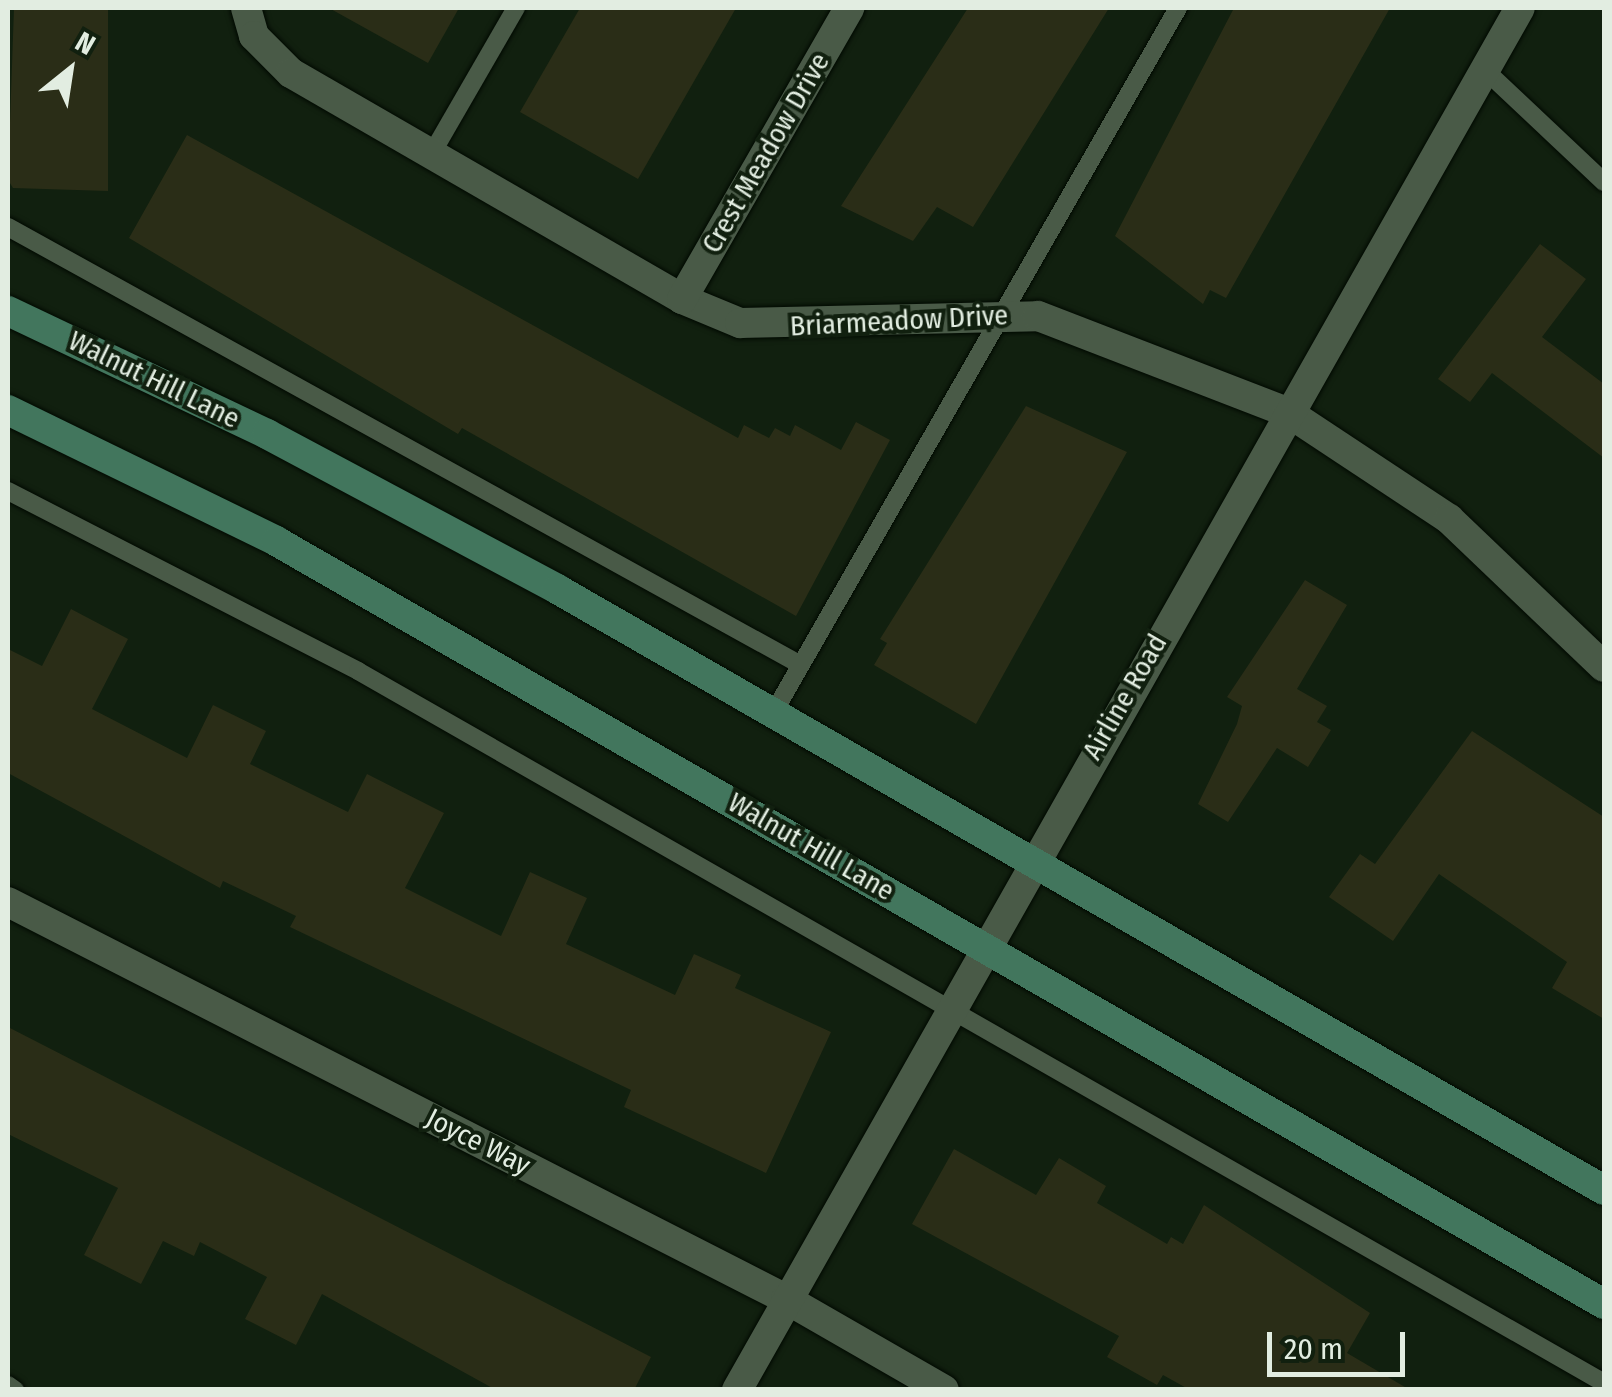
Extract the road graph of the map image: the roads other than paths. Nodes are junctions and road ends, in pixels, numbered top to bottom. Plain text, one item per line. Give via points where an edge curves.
1 (246, 8) edge
2 (516, 8) edge
3 (849, 8) edge
4 (1178, 8) edge
5 (1520, 8) edge
6 (1484, 69) junction
7 (431, 155) junction
8 (1604, 182) edge
9 (8, 227) edge
10 (682, 299) junction
11 (8, 311) edge
12 (1002, 315) junction
13 (8, 410) edge
14 (1289, 413) junction
15 (8, 491) edge
16 (799, 664) junction
17 (1604, 667) edge
18 (771, 718) junction
19 (1030, 862) junction
20 (8, 902) edge
21 (982, 948) junction
22 (950, 1006) junction
23 (1604, 1190) edge
24 (786, 1299) junction
25 (1604, 1304) edge
26 (1604, 1383) edge
27 (8, 1385) edge
28 (15, 1390) edge
29 (736, 1390) edge
30 (944, 1390) edge

1 - 7 street, Briarmeadow Drive via 269,56
2 - 7 lane
3 - 10 street, Crest Meadow Drive
4 - 12 lane
5 - 6 street, Airline Road
6 - 8 lane
6 - 14 street, Airline Road
7 - 10 street, Briarmeadow Drive
9 - 16 lane
10 - 12 street, Briarmeadow Drive via 740,323 790,328
11 - 18 main road, Walnut Hill Lane via 266,434
12 - 14 street, Briarmeadow Drive via 1110,338
12 - 16 lane
13 - 21 main road, Walnut Hill Lane via 276,541
14 - 17 street, Briarmeadow Drive via 1450,519
14 - 19 street, Airline Road
15 - 22 lane via 358,671
16 - 18 lane
18 - 19 main road, Walnut Hill Lane
19 - 21 street, Airline Road
19 - 23 main road, Walnut Hill Lane
20 - 24 street, Joyce Way
21 - 22 street, Airline Road
21 - 25 main road, Walnut Hill Lane
22 - 24 street, Airline Road
22 - 26 lane
24 - 29 street, Airline Road
24 - 30 street, Joyce Way
27 - 28 lane

